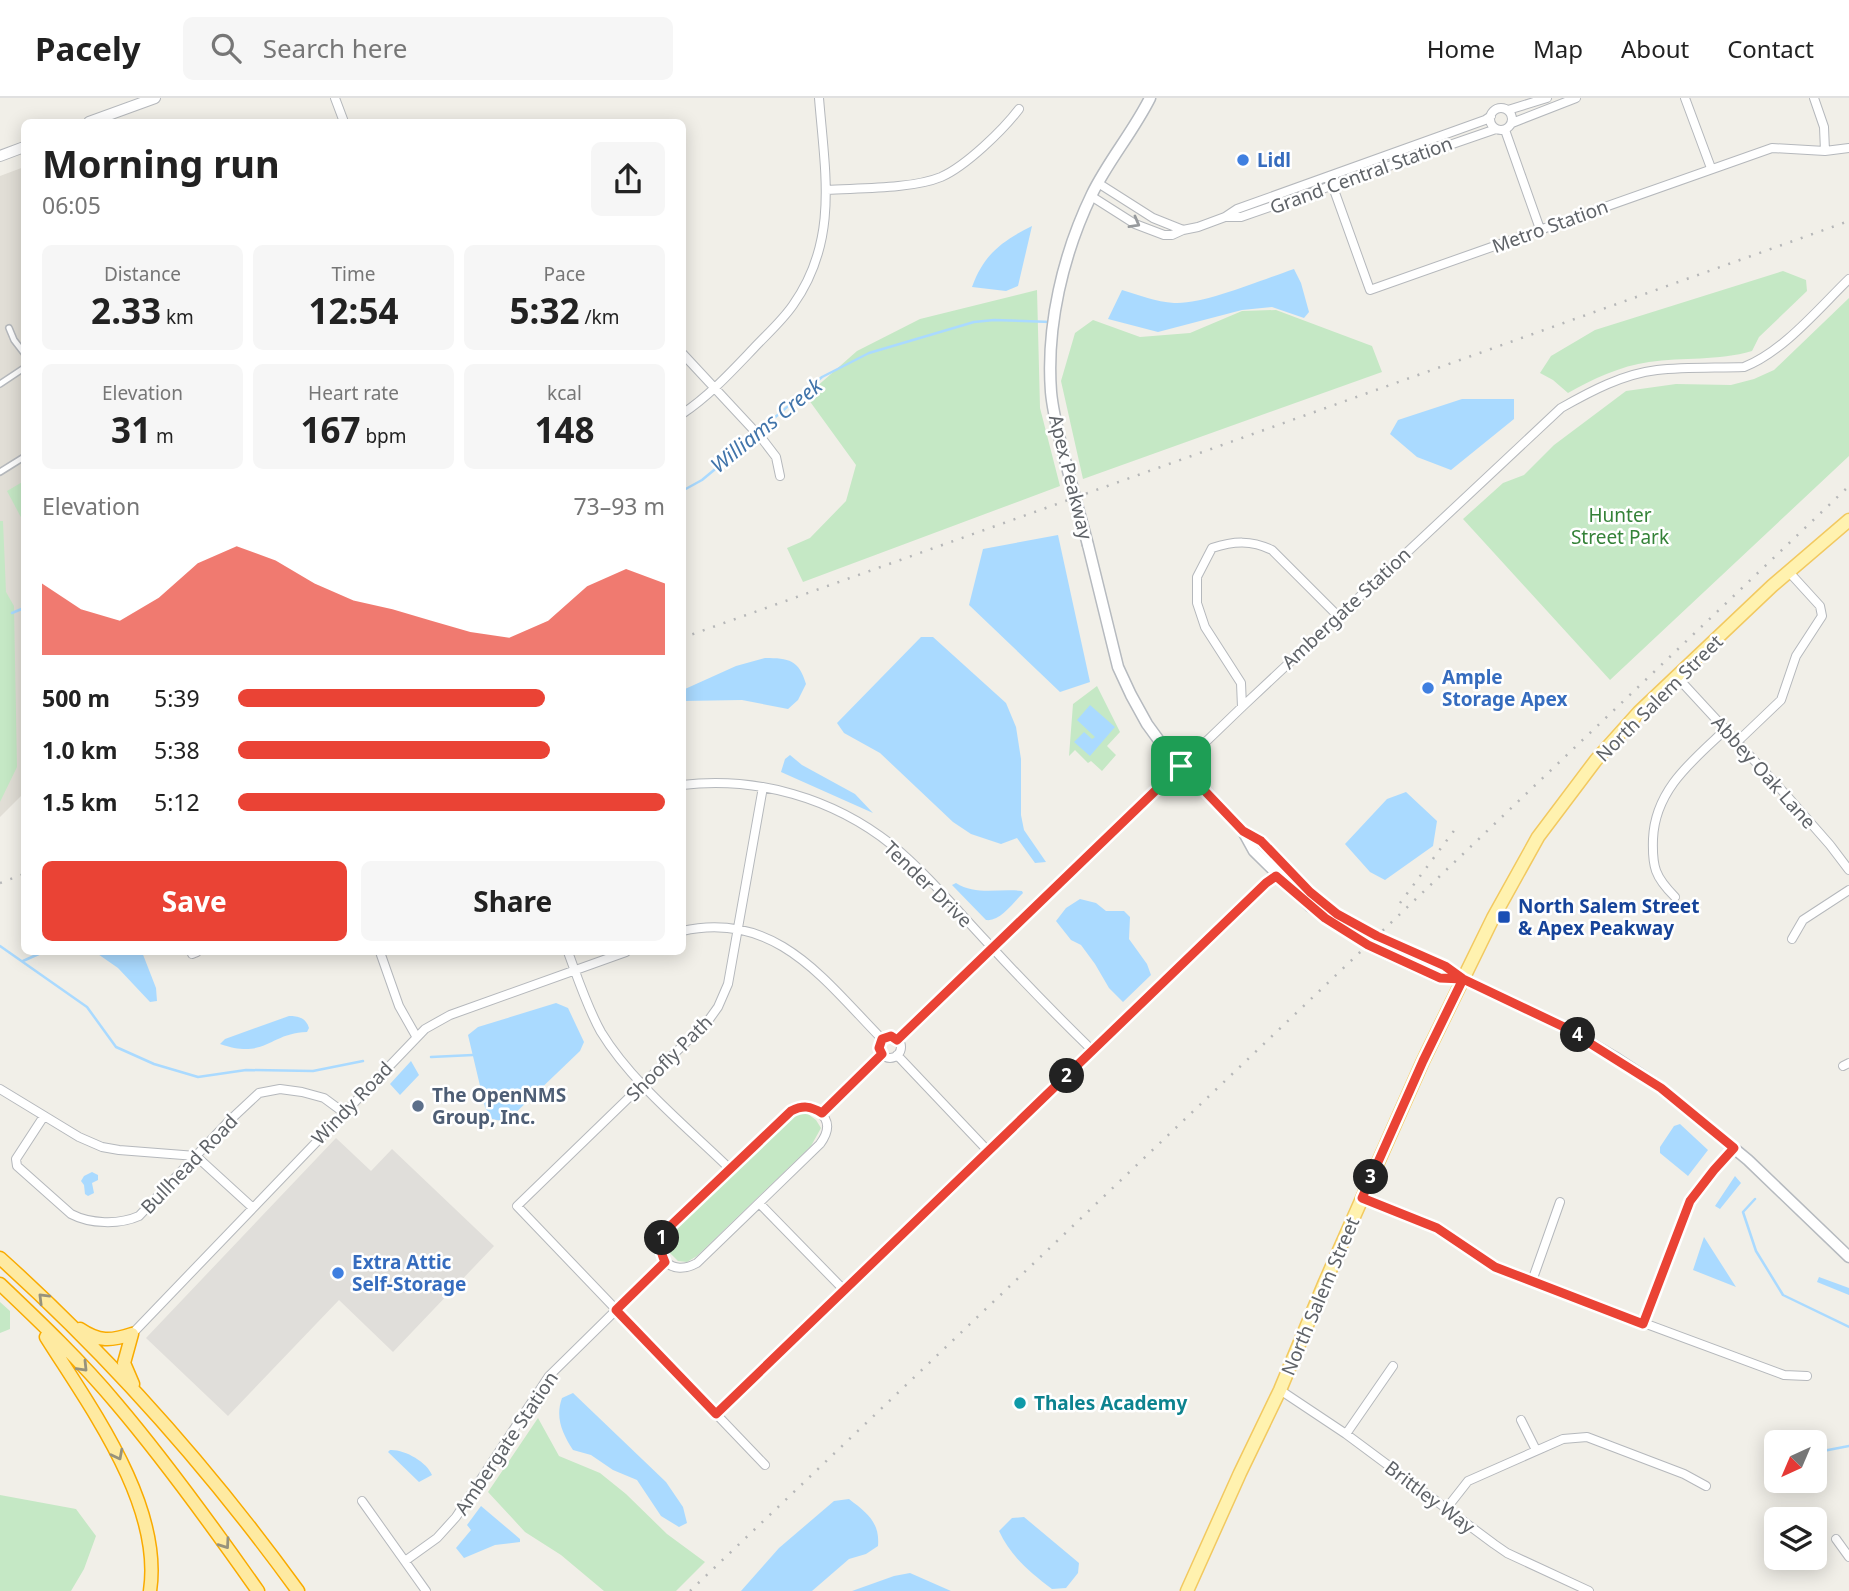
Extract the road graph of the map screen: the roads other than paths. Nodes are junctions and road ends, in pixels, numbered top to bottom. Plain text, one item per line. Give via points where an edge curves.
1 (155, 98) edge
2 (335, 98) edge
3 (819, 98) edge
4 (1150, 98) edge
5 (1493, 98) edge
6 (1547, 98) edge
7 (1576, 98) edge
8 (1685, 98) edge
9 (1814, 98) edge
10 (1019, 109) dead end
11 (1497, 109) junction
12 (1508, 110) junction
13 (1491, 116) junction
14 (97, 119) edge
15 (343, 119) edge
16 (1504, 127) junction
17 (21, 148) edge
18 (1849, 148) edge
19 (1825, 151) junction
20 (0, 156) edge
21 (1711, 168) junction
22 (1329, 176) junction
23 (1098, 183) junction
24 (1332, 186) junction
25 (827, 190) junction
26 (1091, 196) junction
27 (1225, 217) junction
28 (1540, 229) junction
29 (1183, 230) junction
30 (1849, 279) edge
31 (9, 328) dead end
32 (21, 349) edge
33 (686, 357) edge
34 (21, 370) edge
35 (0, 384) edge
36 (716, 387) junction
37 (686, 411) edge
38 (21, 459) edge
39 (0, 472) edge
40 (780, 476) dead end
41 (1849, 520) edge
42 (1789, 572) junction
43 (1338, 616) junction
44 (1677, 677) junction
45 (1242, 707) junction
46 (1725, 730) junction
47 (1737, 742) junction
48 (1181, 766) junction
49 (686, 786) edge
50 (763, 787) junction
51 (1243, 831) junction
52 (1849, 870) edge
53 (1276, 876) junction
54 (1849, 890) edge
55 (1675, 897) dead end
56 (737, 929) junction
57 (686, 930) edge
58 (1793, 939) dead end
59 (992, 948) junction
60 (381, 955) edge
61 (569, 955) edge
62 (618, 955) edge
63 (575, 971) junction
64 (1463, 979) junction
65 (416, 1035) junction
66 (882, 1039) junction
67 (897, 1040) junction
68 (1093, 1051) junction
69 (882, 1054) junction
70 (897, 1055) junction
71 (644, 1084) junction
72 (0, 1089) edge
73 (343, 1112) junction
74 (822, 1113) junction
75 (44, 1116) junction
76 (1734, 1148) junction
77 (989, 1152) junction
78 (196, 1156) junction
79 (730, 1169) junction
80 (1362, 1198) junction
81 (1560, 1202) dead end
82 (759, 1203) junction
83 (253, 1209) junction
84 (1849, 1257) edge
85 (0, 1258) edge
86 (665, 1262) junction
87 (1532, 1281) junction
88 (0, 1284) edge
89 (845, 1291) junction
90 (616, 1310) junction
91 (31, 1313) junction
92 (61, 1317) junction
93 (1643, 1324) junction
94 (132, 1334) junction
95 (1393, 1366) dead end
96 (1807, 1376) dead end
97 (1280, 1390) junction
98 (142, 1400) junction
99 (716, 1414) junction
100 (1521, 1420) dead end
101 (1346, 1434) junction
102 (1536, 1450) junction
103 (765, 1465) dead end
104 (1706, 1486) dead end
105 (362, 1501) dead end
106 (1446, 1509) junction
107 (1836, 1539) dead end
108 (1849, 1557) edge
109 (405, 1561) junction
110 (150, 1591) edge
111 (258, 1591) edge
112 (298, 1591) edge
113 (426, 1591) edge
114 (1187, 1591) edge
115 (1589, 1591) edge

1 - 14 street
2 - 15 street
3 - 25 street
4 - 23 main road, Apex Peakway
5 - 11 street
6 - 12 street
7 - 16 street, Grand Central Station
8 - 21 street
9 - 19 street via 1824,127
10 - 25 street via 1006,126 943,176
11 - 12 street
11 - 13 street
12 - 16 street via 1512,117
13 - 16 street via 1491,123
13 - 22 street, Grand Central Station
16 - 24 street, Grand Central Station
16 - 28 street
17 - 20 street
18 - 19 street, Metro Station
19 - 21 street, Metro Station via 1772,148
21 - 28 street, Metro Station
22 - 24 street, Metro Station
22 - 27 street, Grand Central Station
23 - 26 main road, Apex Peakway
23 - 29 street via 1153,218
24 - 27 street, Grand Central Station via 1241,217
24 - 28 street, Metro Station via 1370,290
25 - 36 street via 822,245 805,286 779,321
26 -> 29 street, Grand Central Station via 1146,229 1172,235
26 - 48 main road, Apex Peakway, bridge via 1066,259 1051,346 1052,402 1119,671 1147,724
27 - 29 street, Grand Central Station
30 - 43 street, Ambergate Station via 1757,362 1744,367 1656,370 1589,392 1561,408
31 - 32 street
33 - 36 street
34 - 35 street
36 - 37 street
36 - 40 street via 776,457
38 - 39 street
41 - 42 main road, North Salem Street
42 - 44 main road, North Salem Street
42 - 47 street via 1820,607 1822,616 1789,670 1781,700
43 - 45 street, Ambergate Station
43 - 45 street via 1272,550 1238,541 1212,548 1197,577 1197,603 1205,627 1241,683
44 - 46 street, Abbey Oak Lane
44 - 64 main road, North Salem Street via 1613,740 1557,810 1523,862
45 - 48 street, Ambergate Station
46 - 47 street, Abbey Oak Lane
46 - 55 street via 1677,777 1656,817 1655,871
47 - 52 street, Abbey Oak Lane
48 - 51 main road, Apex Peakway
48 - 59 street, Ambergate Station
49 - 50 street, Tender Drive
50 - 56 street, Shoofly Path
50 - 59 street, Tender Drive via 828,806 878,835
51 - 53 main road, Apex Peakway via 1254,852
51 - 64 main road, Apex Peakway via 1261,841 1337,914
53 - 64 main road, Apex Peakway via 1325,918 1368,945 1440,978
53 - 68 street
54 - 58 street via 1803,920
56 - 57 street via 712,926
56 - 66 street via 770,938 801,957
56 - 71 street, Shoofly Path via 728,984 714,1014
59 - 67 street, Ambergate Station
59 - 68 street, Tender Drive
60 - 65 street via 399,1006
61 - 63 street
62 - 63 street, Windy Road
63 - 65 street, Windy Road via 450,1015
63 - 71 street via 601,1032
64 - 76 main road, Apex Peakway via 1615,1057
64 - 80 main road, North Salem Street
65 - 73 street, Windy Road
66 - 67 street via 891,1036
66 - 69 street
67 - 70 street via 901,1049
68 - 77 street
69 - 70 street
69 - 74 street
70 - 77 street
71 - 79 street
71 - 90 street, Shoofly Path via 517,1206
72 - 75 street
73 - 78 street, Bullhead Road via 324,1098 270,1090 256,1096
73 - 83 street, Windy Road
74 - 79 street via 801,1106 791,1111
74 - 82 street via 828,1130 820,1144
75 - 78 street via 102,1147
75 - 78 street, Bullhead Road via 16,1158 17,1166 81,1219 125,1222 139,1216
76 - 84 main road, Apex Peakway
76 - 93 street via 1690,1201
77 - 89 street
78 - 83 street
79 - 86 street via 664,1232 660,1252
80 - 87 street via 1437,1228 1495,1267
80 - 97 main road, North Salem Street
81 - 87 street
82 - 86 street via 697,1263 683,1269
82 - 89 street
83 - 94 street, Windy Road
92 -> 85 highway
86 - 90 street, Ambergate Station
87 - 93 street
88 - 91 highway
89 - 99 street
90 - 99 street
90 - 109 street, Ambergate Station via 549,1377 448,1527
91 -> 110 highway via 105,1431 129,1479 150,1548
91 -> 111 highway via 115,1402
92 - 94 highway via 104,1340
92 - 98 highway
93 - 96 street via 1784,1375
94 - 98 highway via 124,1367
95 - 101 street
97 - 101 street, Brittley Way
97 - 114 main road, North Salem Street
98 - 112 highway via 253,1529
99 - 103 street
100 - 102 street
101 - 106 street, Brittley Way
102 - 104 street via 1563,1439 1587,1437
102 - 106 street via 1468,1481
105 - 109 street
106 - 115 street, Brittley Way via 1507,1553
107 - 108 street
109 - 113 street

